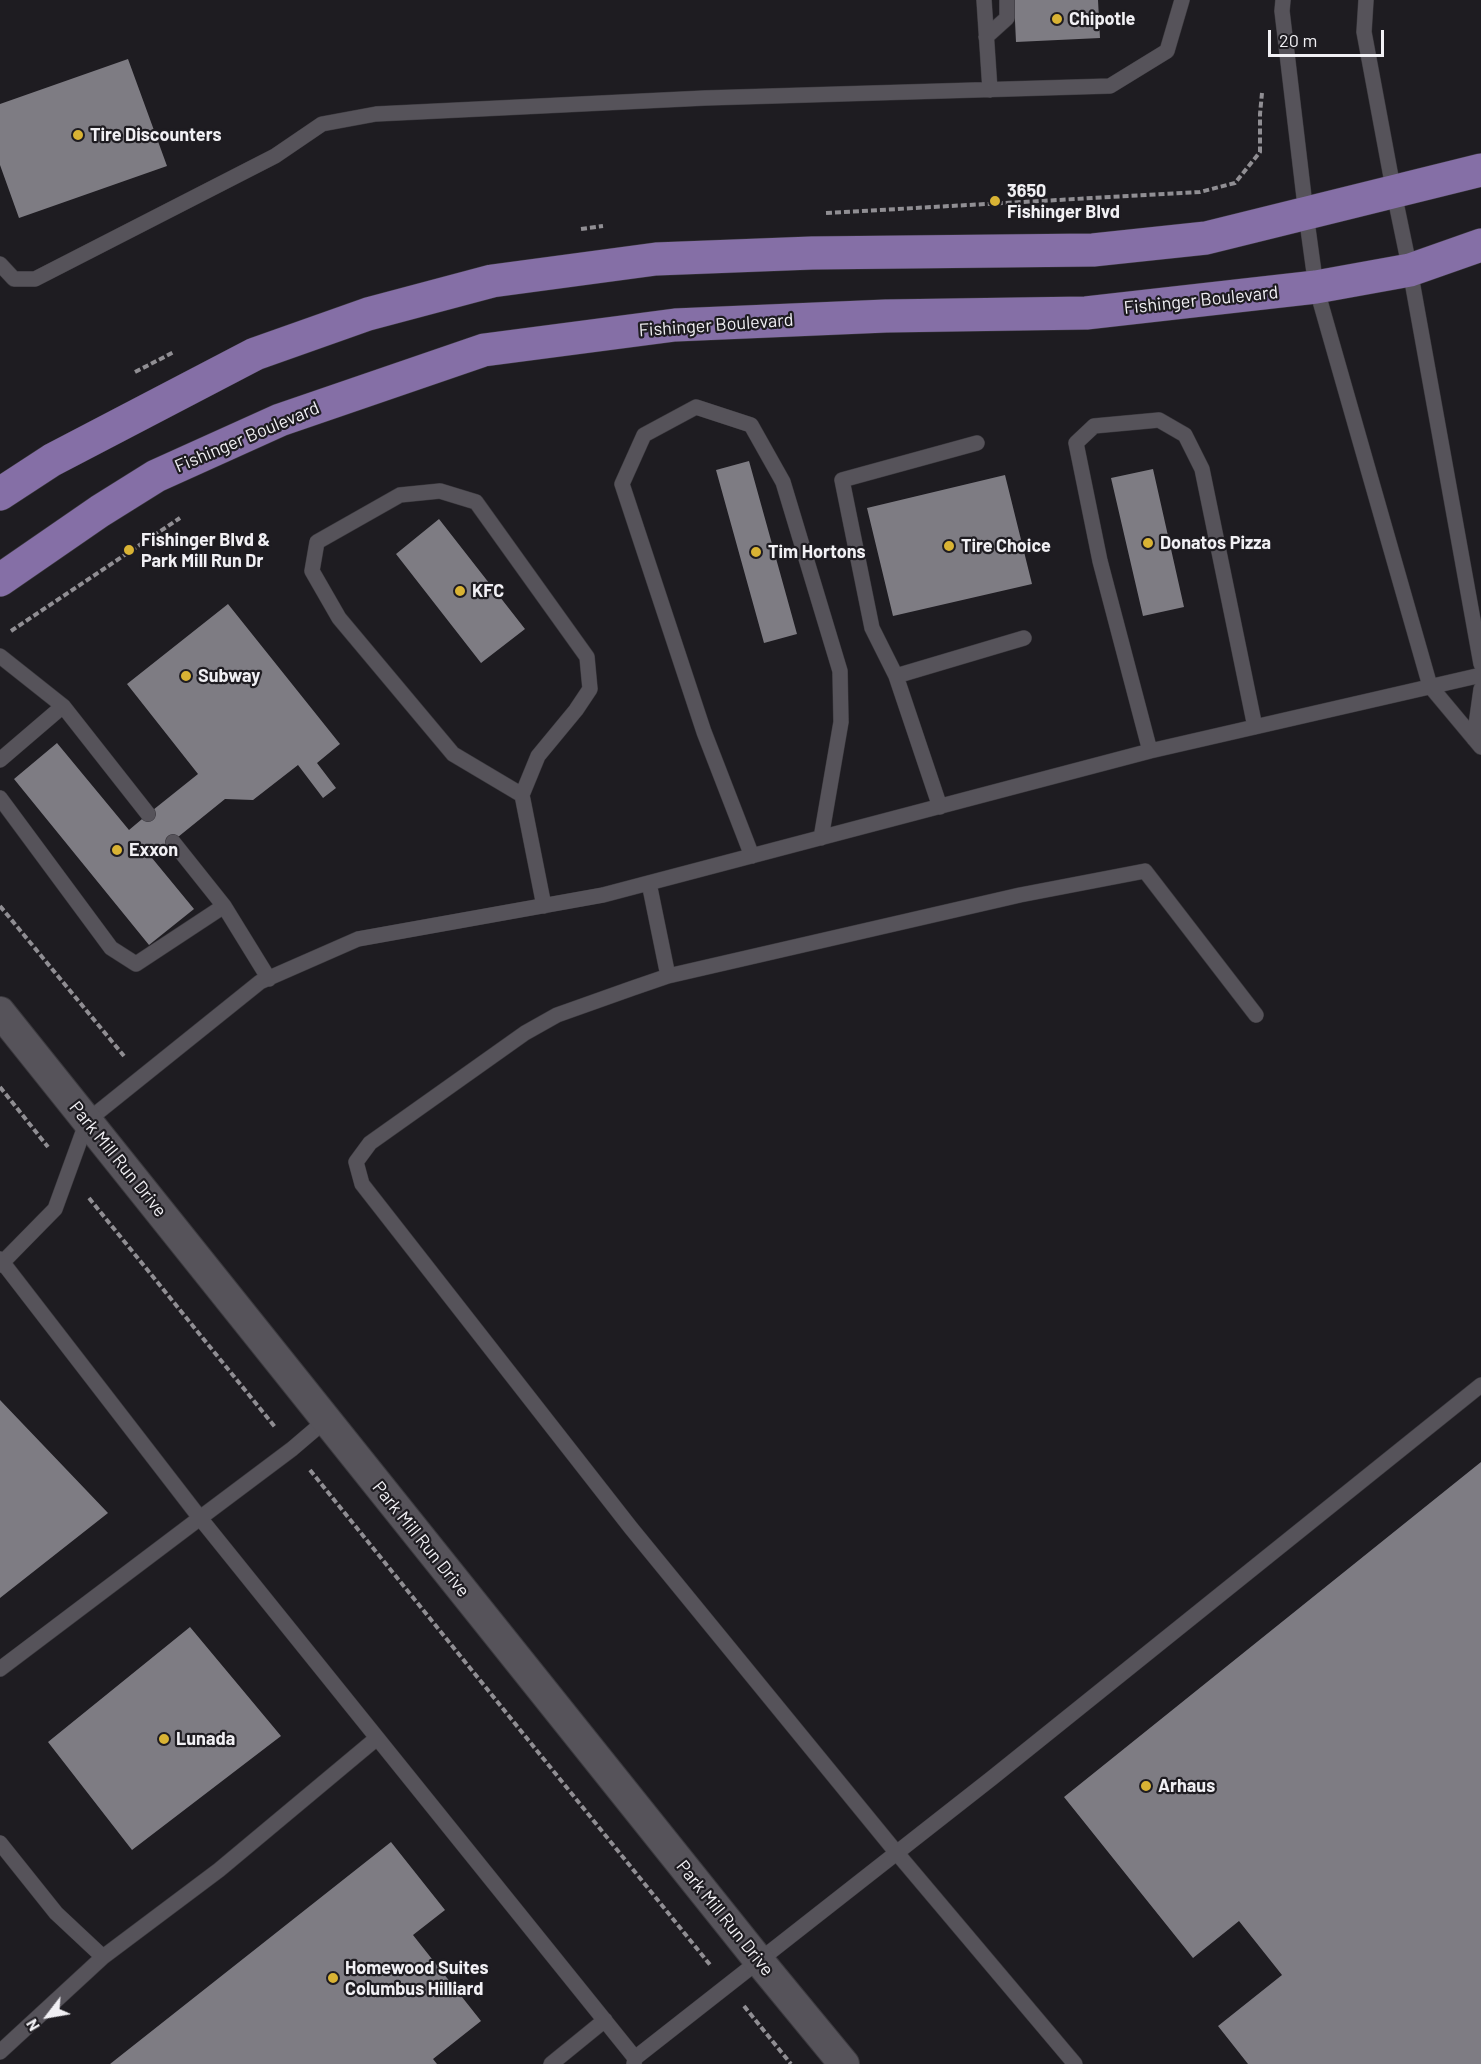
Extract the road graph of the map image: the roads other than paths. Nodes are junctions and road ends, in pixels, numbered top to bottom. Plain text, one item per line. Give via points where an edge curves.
1 (984, 0) edge
2 (1007, 0) edge
3 (1182, 0) edge
4 (1282, 0) edge
5 (1366, 0) edge
6 (986, 37) junction
7 (990, 90) junction
8 (1481, 170) edge
9 (1394, 193) junction
10 (1306, 214) junction
11 (1481, 246) edge
12 (0, 264) edge
13 (1410, 270) junction
14 (1316, 287) junction
15 (976, 443) dead end
16 (0, 494) edge
17 (0, 580) edge
18 (1024, 638) dead end
19 (0, 656) edge
20 (1481, 664) edge
21 (1481, 675) edge
22 (896, 676) junction
23 (1430, 686) junction
24 (1481, 689) edge
25 (63, 706) junction
26 (1255, 727) junction
27 (1478, 743) edge
28 (1150, 751) junction
29 (0, 760) edge
30 (522, 795) junction
31 (0, 798) edge
32 (940, 807) junction
33 (148, 814) dead end
34 (821, 838) junction
35 (172, 842) dead end
36 (752, 856) junction
37 (650, 883) junction
38 (224, 906) junction
39 (544, 906) junction
40 (668, 976) junction
41 (269, 979) junction
42 (0, 1012) edge
43 (1256, 1015) dead end
44 (87, 1121) junction
45 (1, 1262) edge
46 (1481, 1384) edge
47 (326, 1420) junction
48 (200, 1518) junction
49 (0, 1669) edge
50 (377, 1738) junction
51 (0, 1843) edge
52 (896, 1852) junction
53 (103, 1957) junction
54 (760, 1962) junction
55 (605, 2020) junction
56 (0, 2052) edge
57 (635, 2061) edge
58 (550, 2064) edge
59 (844, 2064) edge
60 (1075, 2064) edge

1 - 6 lane
2 - 6 lane via 1007,18
3 - 7 lane via 1167,51 1110,86
4 - 10 lane
5 - 9 lane via 1364,32
6 - 7 lane
7 - 12 lane via 705,98 365,116 322,123 275,156 35,279 14,279
8 - 9 main road
9 - 10 main road
9 - 13 lane
10 - 14 lane
10 - 16 main road via 1206,238 1093,250 812,253 656,260 492,281 368,314 255,354 52,460
11 - 13 main road, Fishinger Boulevard
13 - 14 main road, Fishinger Boulevard
13 - 20 lane
14 - 17 main road, Fishinger Boulevard via 1086,313 675,325 484,350 280,420 156,476
14 - 23 lane
15 - 22 lane via 842,480 872,628
18 - 22 lane
19 - 25 lane
21 - 23 lane
22 - 32 lane
23 - 26 lane
23 - 27 lane
24 - 27 lane
25 - 29 lane
25 - 33 lane
26 - 28 lane
26 - 28 lane via 1202,469 1185,435 1159,420 1094,426 1076,443 1100,561
28 - 32 lane
30 - 30 lane via 453,754 339,618 312,571 317,542 400,495 440,492 476,502 587,657 590,689 538,756
30 - 39 lane
31 - 38 lane via 111,948 136,964
32 - 34 lane
34 - 36 lane
34 - 36 lane via 841,722 840,671 783,482 751,424 696,407 644,435 622,484 704,732
35 - 38 lane
36 - 37 lane
37 - 39 lane
37 - 40 lane
38 - 41 lane
39 - 41 lane via 358,939
40 - 43 lane via 1020,895 1145,871
40 - 52 lane via 558,1015 525,1033 370,1143 356,1162 362,1184 631,1528
41 - 44 lane via 260,982
42 - 44 street, Park Mill Run Drive
44 - 45 lane via 56,1209
44 - 47 street, Park Mill Run Drive
45 - 48 lane
46 - 52 lane
47 - 48 lane
47 - 54 street, Park Mill Run Drive
48 - 49 lane
48 - 50 lane
50 - 53 lane via 219,1870
50 - 55 lane
51 - 53 lane via 56,1913
52 - 54 lane
52 - 60 lane
53 - 56 lane
54 - 57 lane
54 - 59 street, Park Mill Run Drive
55 - 57 lane
55 - 58 lane

